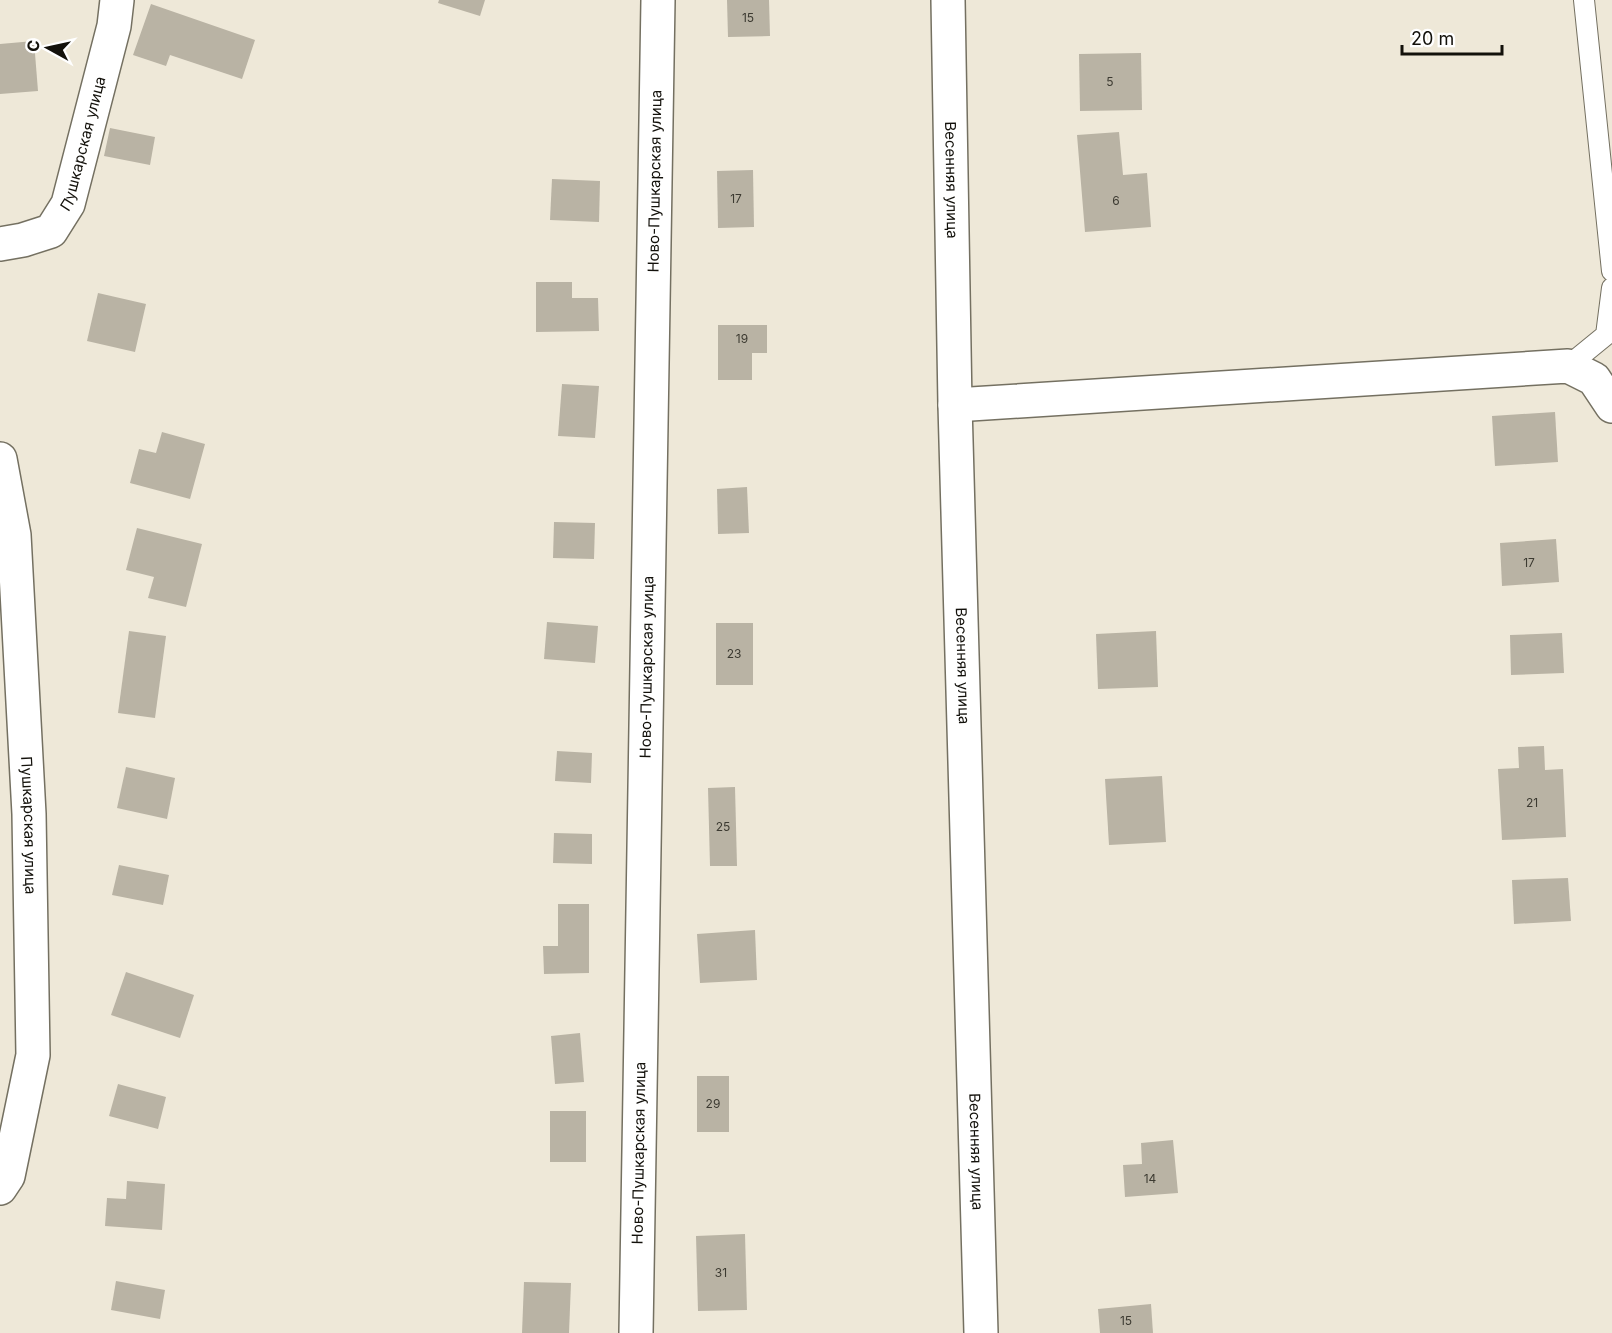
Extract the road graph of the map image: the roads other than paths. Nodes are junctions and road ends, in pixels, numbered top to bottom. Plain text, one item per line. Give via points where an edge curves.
1 (117, 0) edge
2 (658, 0) edge
3 (948, 0) edge
4 (1584, 0) edge
5 (0, 244) edge
6 (1612, 271) edge
7 (1612, 288) edge
8 (1568, 366) junction
9 (955, 405) junction
10 (1612, 406) edge
11 (0, 459) edge
12 (0, 1188) edge
13 (636, 1333) edge
14 (981, 1333) edge

1 - 5 street, Пушкарская улица via 114,26 68,204 51,231
2 - 13 street, Ново-Пушкарская улица
3 - 9 street, Весенняя улица
4 - 6 lane
7 - 8 lane via 1606,335
8 - 9 street
8 - 10 street via 1594,379
9 - 14 street, Весенняя улица
11 - 12 street, Пушкарская улица via 14,535 16,570 29,814 33,1055 8,1176

